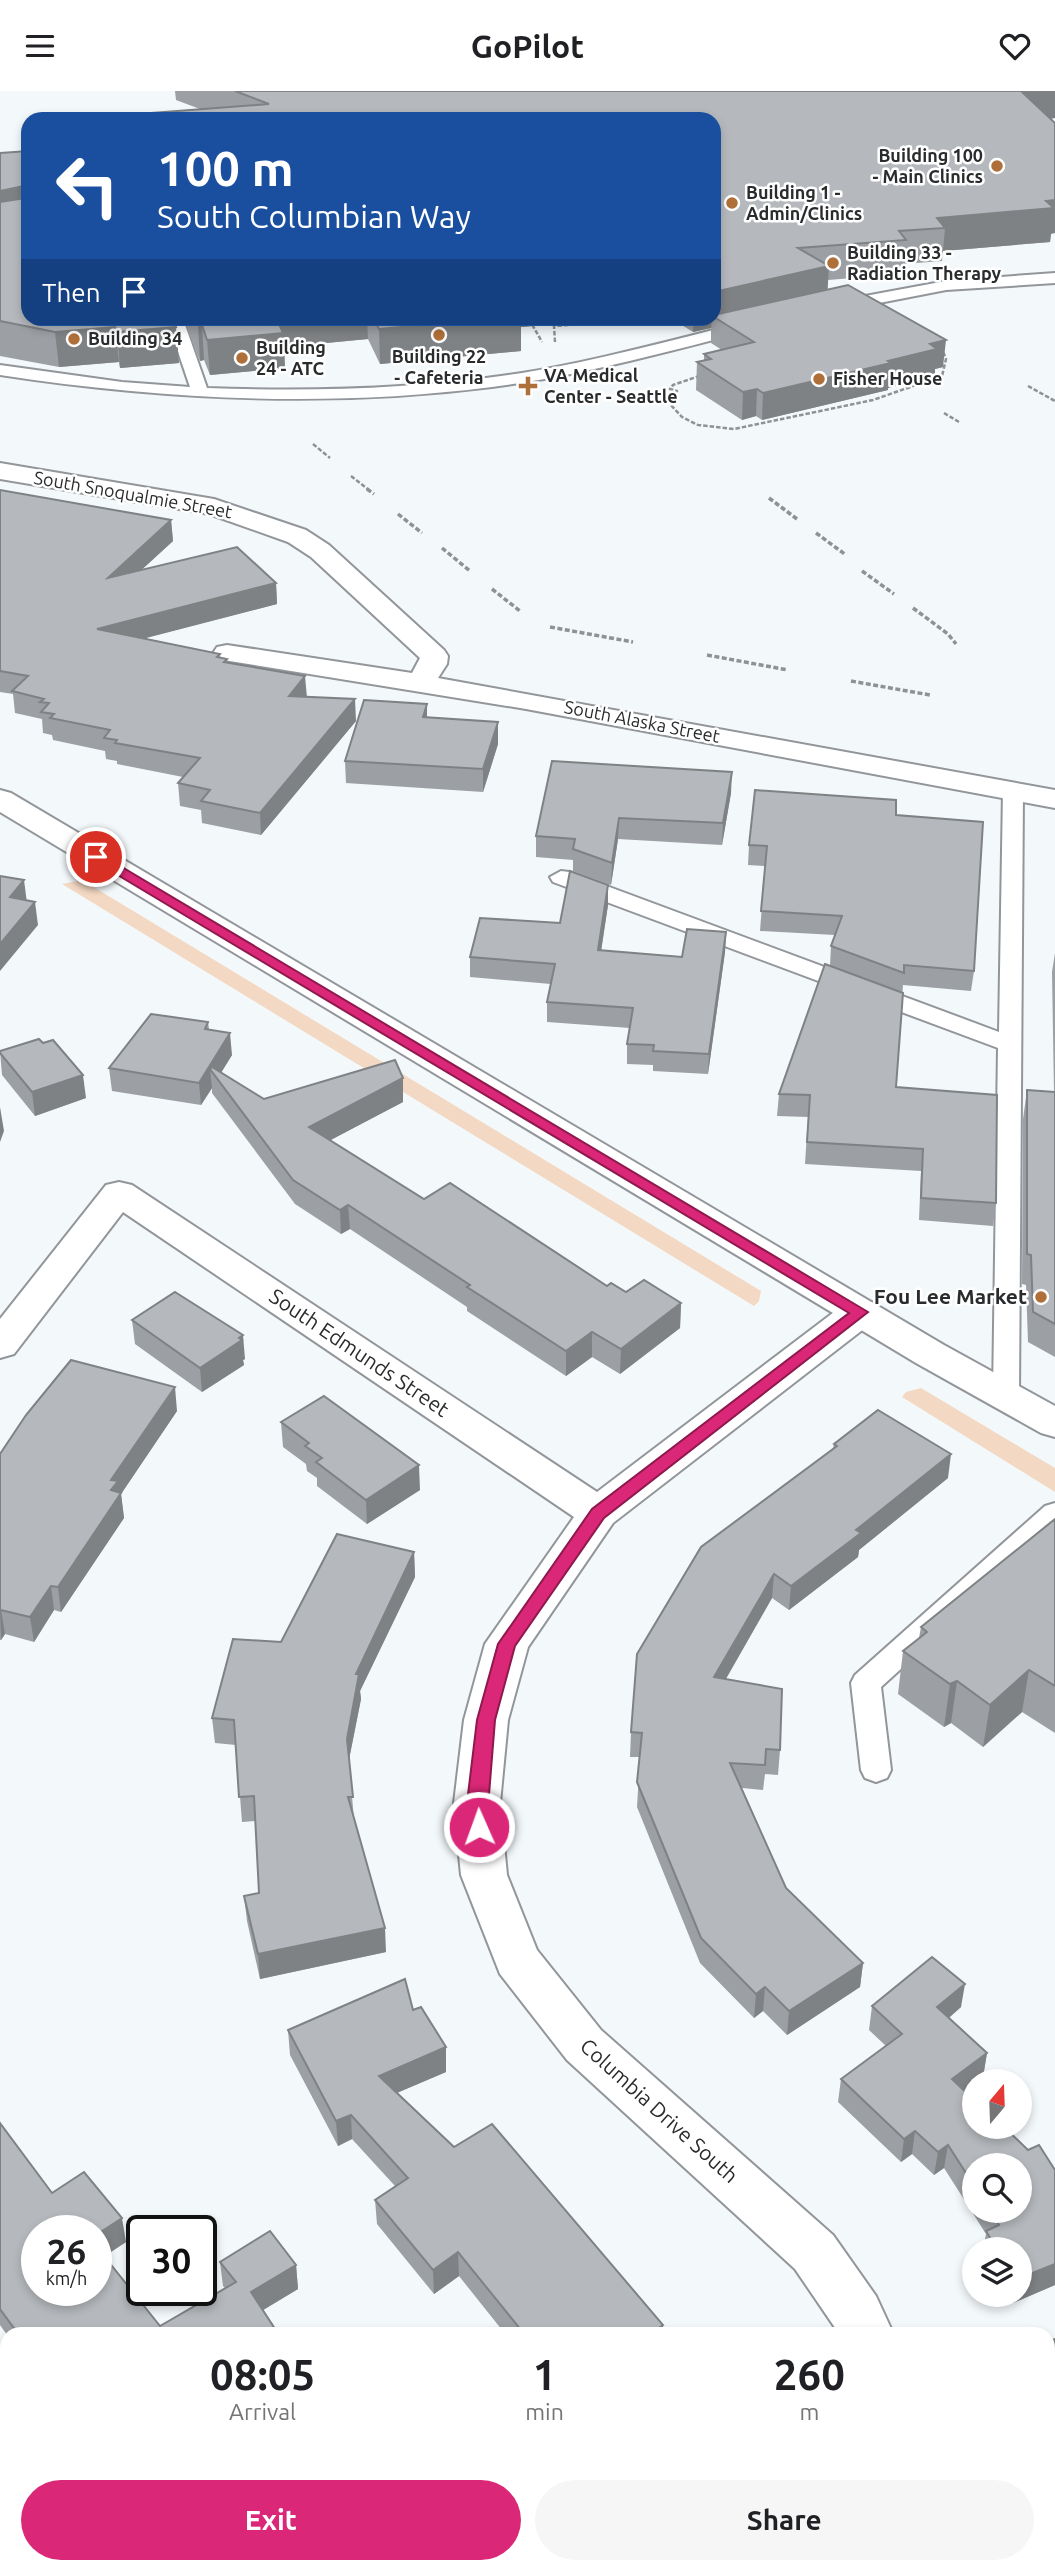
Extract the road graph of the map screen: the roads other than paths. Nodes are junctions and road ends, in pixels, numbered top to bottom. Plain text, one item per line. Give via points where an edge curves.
1 (1055, 278) edge
2 (820, 310) edge
3 (766, 322) edge
4 (177, 326) edge
5 (0, 370) edge
6 (201, 394) junction
7 (0, 471) edge
8 (227, 653) dead end
9 (418, 685) junction
10 (1013, 792) junction
11 (0, 799) edge
12 (1055, 799) edge
13 (561, 877) dead end
14 (1012, 1045) junction
15 (860, 1312) junction
16 (0, 1345) edge
17 (1006, 1395) junction
18 (1055, 1423) edge
19 (598, 1513) junction
20 (1055, 1513) edge
21 (876, 1770) dead end
22 (863, 2327) edge

1 - 2 lane via 970,282
3 - 6 lane via 493,382 344,394
4 - 6 lane
5 - 6 lane via 80,384
7 - 9 street, South Snoqualmie Street via 214,507 297,536 320,551 434,656
8 - 9 street, South Alaska Street
9 - 10 street, South Alaska Street
10 - 12 street, South Alaska Street
10 - 14 lane
11 - 15 street
13 - 14 lane
14 - 17 lane
15 - 17 street
15 - 19 street, Columbia Drive South
16 - 19 street, South Edmunds Street via 119,1193
17 - 18 street
19 - 22 street, Columbia Drive South via 507,1644 486,1720 477,1803 484,1875 517,1961 584,2045 814,2252
20 - 21 lane via 866,1683

